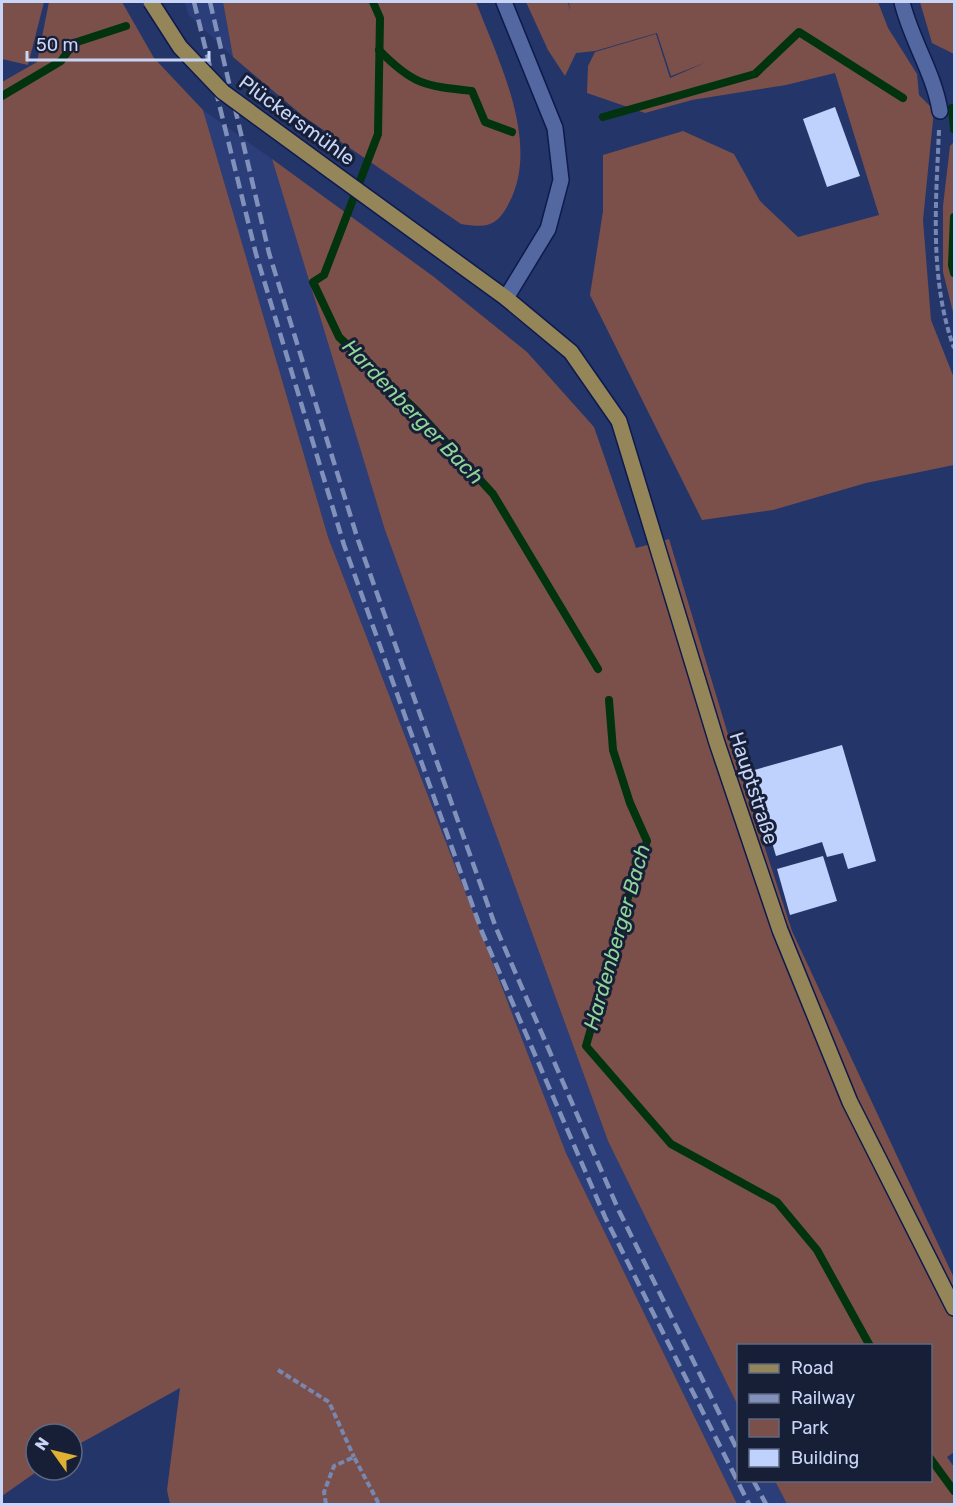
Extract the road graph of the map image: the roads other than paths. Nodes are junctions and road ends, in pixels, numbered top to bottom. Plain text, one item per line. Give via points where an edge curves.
1 (151, 2) edge
2 (504, 2) edge
3 (902, 2) edge
4 (940, 111) road end
5 (440, 251) joint
6 (506, 298) junction
7 (954, 1308) edge

1 - 5 main road, Plückersmühle, bridge via 180,47 223,92
2 - 6 street via 555,128 561,180 548,229
3 - 4 street via 906,21 936,85
5 - 6 main road, Hauptstraße
6 - 7 main road, Hauptstraße via 571,352 619,421 717,743 780,930 850,1102

